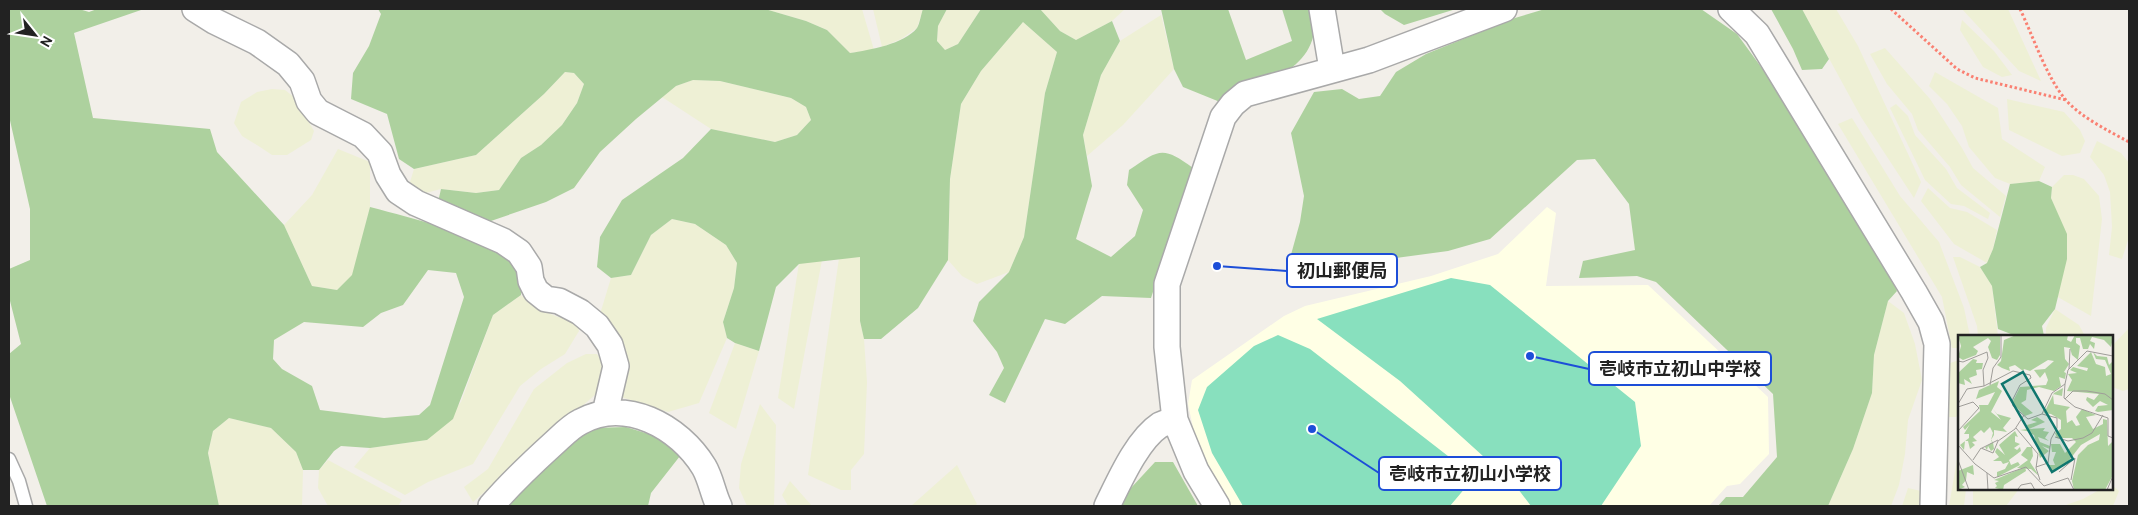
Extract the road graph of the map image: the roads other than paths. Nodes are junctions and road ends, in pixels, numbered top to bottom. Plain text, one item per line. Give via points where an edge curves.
1 (195, 9) edge
2 (1322, 9) edge
3 (1504, 9) edge
4 (1731, 9) edge
5 (1332, 69) junction
6 (605, 412) junction
7 (1175, 420) junction
8 (9, 459) edge
9 (26, 506) edge
10 (491, 506) edge
11 (719, 506) edge
12 (1107, 506) edge
13 (1216, 506) edge
14 (1933, 506) edge

1 - 6 street via 257,42 288,64 302,81 318,112 364,135 380,153 398,191 416,203 520,252 536,290 546,299 559,301 580,312 597,326 610,345 616,366
2 - 5 street
3 - 5 street via 1369,60
4 - 14 street via 1758,34 1931,322 1936,344
5 - 7 street via 1245,94 1222,117 1167,284 1167,347
6 - 10 street via 579,422
6 - 11 street via 644,416 669,429 691,449 705,468
7 - 12 street via 1160,425 1145,440 1124,471
7 - 13 street via 1196,471
8 - 9 lane

